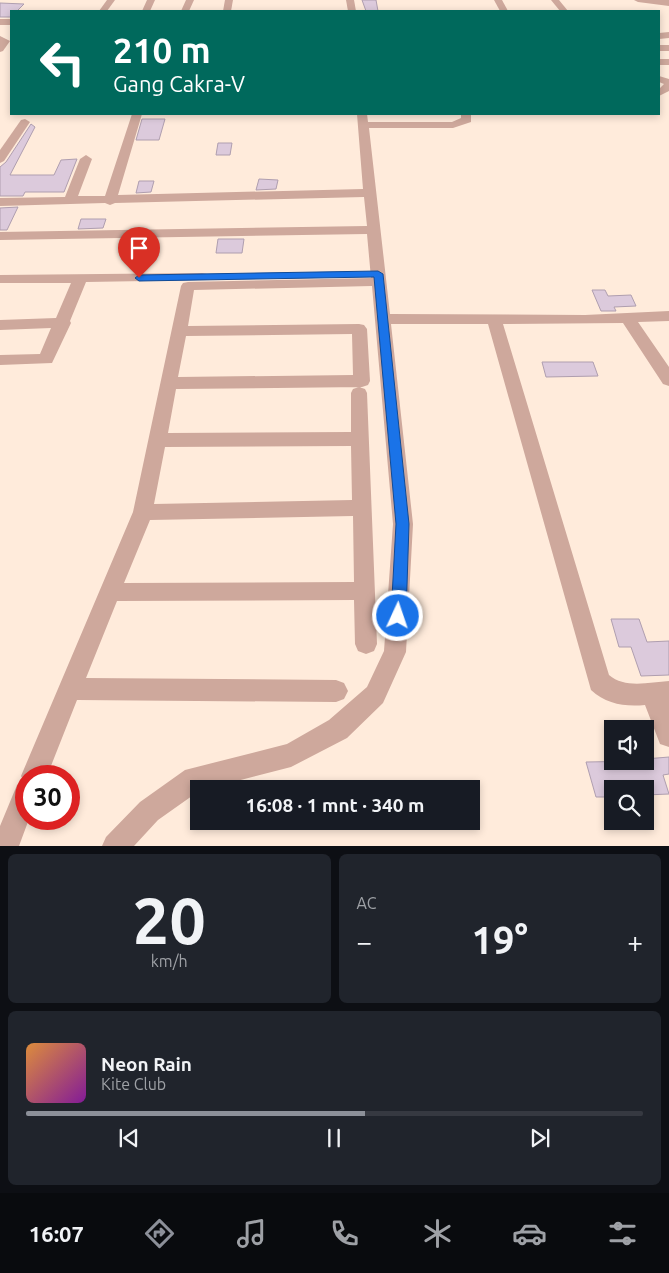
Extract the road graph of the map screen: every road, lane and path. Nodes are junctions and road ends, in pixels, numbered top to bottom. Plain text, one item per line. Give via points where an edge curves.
1 (555, 0) edge
2 (638, 0) edge
3 (669, 3) edge
4 (563, 10) edge
5 (0, 39) edge
6 (0, 48) edge
7 (660, 79) edge
8 (660, 92) edge
9 (137, 115) edge
10 (466, 115) edge
11 (363, 119) edge
12 (24, 122) dead end
13 (0, 159) edge
14 (86, 159) dead end
15 (370, 193) junction
16 (70, 201) junction
17 (110, 201) junction
18 (0, 202) edge
19 (374, 230) junction
20 (0, 236) edge
21 (379, 278) junction
22 (0, 279) edge
23 (80, 279) junction
24 (669, 316) edge
25 (627, 318) junction
26 (383, 319) junction
27 (494, 319) junction
28 (63, 323) junction
29 (0, 325) edge
30 (179, 331) junction
31 (0, 360) edge
32 (669, 380) edge
33 (169, 383) junction
34 (359, 393) dead end
35 (359, 439) junction
36 (157, 440) junction
37 (362, 508) junction
38 (143, 512) junction
39 (364, 591) junction
40 (110, 592) junction
41 (366, 644) dead end
42 (70, 689) junction
43 (336, 691) dead end
44 (661, 692) edge
45 (669, 735) edge
46 (39, 765) edge
47 (15, 821) edge
48 (5, 846) edge
49 (115, 846) edge

1 - 4 street
2 - 3 street
5 - 6 street via 5,41
7 - 8 street via 669,82 668,87
9 - 17 street
10 - 11 street via 466,120 453,125
11 - 15 street
12 - 13 street
14 - 16 street
15 - 17 street
15 - 19 street
16 - 17 street
16 - 18 street
19 - 20 street
19 - 21 street
21 - 23 street
21 - 26 street
21 - 30 street via 188,286
22 - 23 street
23 - 28 street
24 - 25 street
25 - 27 street
25 - 32 street
26 - 27 street
26 - 49 street via 403,524 395,652 375,695 338,729 291,755 194,779 149,811
27 - 44 street via 599,682 605,690 618,695
28 - 29 street
28 - 31 street via 46,359
30 - 33 street
30 - 33 street via 359,329 362,381
33 - 36 street
34 - 35 street
35 - 36 street
35 - 37 street
36 - 38 street
37 - 38 street
37 - 39 street
38 - 40 street
39 - 40 street
39 - 41 street
40 - 42 street
42 - 43 street
42 - 46 street
44 - 45 street
47 - 48 street

